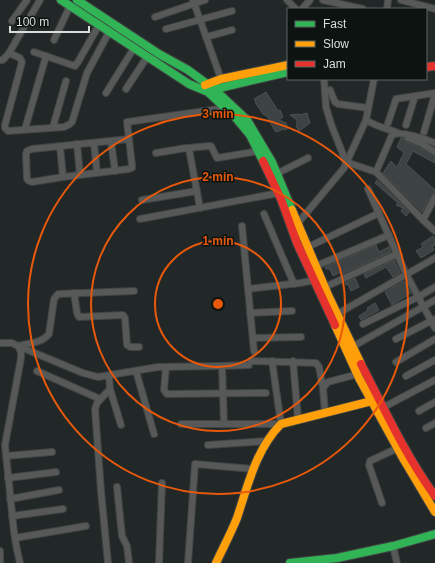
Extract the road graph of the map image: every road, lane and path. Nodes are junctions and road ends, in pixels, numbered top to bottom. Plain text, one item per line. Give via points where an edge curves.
1 (27, 0) edge
2 (40, 0) edge
3 (60, 0) edge
4 (77, 0) edge
5 (205, 0) edge
6 (287, 0) edge
7 (310, 0) edge
8 (323, 0) edge
9 (401, 0) edge
10 (194, 2) edge
11 (70, 6) junction
12 (295, 8) edge
13 (303, 8) edge
14 (359, 8) edge
15 (435, 9) edge
16 (232, 11) dead end
17 (155, 17) dead end
18 (199, 20) junction
19 (12, 21) dead end
20 (99, 25) junction
21 (166, 29) dead end
22 (232, 30) dead end
23 (109, 32) junction
24 (206, 38) junction
25 (54, 40) dead end
26 (134, 48) junction
27 (34, 52) dead end
28 (9, 53) junction
29 (46, 56) junction
30 (148, 57) junction
31 (0, 60) edge
32 (287, 65) edge
33 (287, 72) edge
34 (221, 79) junction
35 (324, 80) edge
36 (374, 80) edge
37 (66, 81) dead end
38 (210, 88) junction
39 (126, 89) dead end
40 (330, 90) dead end
41 (106, 93) dead end
42 (435, 94) edge
43 (415, 96) junction
44 (226, 108) junction
45 (368, 108) junction
46 (366, 120) junction
47 (388, 123) dead end
48 (406, 125) dead end
49 (53, 127) junction
50 (24, 129) junction
51 (424, 132) dead end
52 (397, 133) junction
53 (129, 139) junction
54 (111, 141) junction
55 (94, 142) junction
56 (435, 143) edge
57 (77, 144) junction
58 (60, 146) junction
59 (188, 148) junction
60 (259, 151) junction
61 (156, 152) dead end
62 (435, 152) edge
63 (308, 158) dead end
64 (346, 162) junction
65 (115, 171) junction
66 (376, 172) junction
67 (97, 173) junction
68 (276, 174) junction
69 (80, 175) junction
70 (63, 177) junction
71 (368, 189) dead end
72 (197, 190) junction
73 (278, 193) junction
74 (435, 197) edge
75 (142, 200) dead end
76 (200, 208) junction
77 (379, 213) junction
78 (264, 214) dead end
79 (140, 219) dead end
80 (423, 220) junction
81 (298, 223) junction
82 (242, 226) dead end
83 (435, 231) edge
84 (389, 235) junction
85 (308, 247) junction
86 (397, 254) junction
87 (435, 258) edge
88 (316, 266) junction
89 (406, 274) junction
90 (315, 280) junction
91 (294, 284) junction
92 (325, 287) junction
93 (435, 287) edge
94 (248, 289) junction
95 (134, 291) dead end
96 (74, 293) junction
97 (418, 297) junction
98 (435, 300) edge
99 (424, 307) junction
100 (292, 311) dead end
101 (250, 313) junction
102 (337, 314) junction
103 (434, 322) edge
104 (364, 324) dead end
105 (253, 338) junction
106 (301, 338) dead end
107 (396, 339) dead end
108 (435, 339) edge
109 (0, 343) edge
110 (18, 346) junction
111 (139, 347) dead end
112 (352, 347) junction
113 (254, 351) dead end
114 (435, 360) edge
115 (272, 361) junction
116 (293, 362) junction
117 (396, 362) dead end
118 (222, 366) junction
119 (166, 367) junction
120 (37, 371) dead end
121 (136, 371) junction
122 (358, 374) junction
123 (109, 376) junction
124 (406, 376) dead end
125 (435, 380) edge
126 (323, 388) junction
127 (110, 389) junction
128 (223, 393) junction
129 (266, 393) dead end
130 (100, 399) junction
131 (376, 400) junction
132 (435, 402) edge
133 (384, 407) junction
134 (419, 411) dead end
135 (325, 412) junction
136 (298, 419) junction
137 (435, 423) edge
138 (180, 424) dead end
139 (224, 424) junction
140 (281, 424) junction
141 (121, 425) dead end
142 (426, 428) dead end
143 (154, 434) dead end
144 (267, 441) junction
145 (208, 444) dead end
146 (398, 448) junction
147 (52, 452) dead end
148 (6, 456) junction
149 (253, 468) junction
150 (56, 472) dead end
151 (8, 478) junction
152 (162, 483) dead end
153 (117, 487) dead end
154 (59, 490) dead end
155 (10, 499) junction
156 (433, 502) edge
157 (382, 503) dead end
158 (63, 509) dead end
159 (12, 516) junction
160 (86, 526) dead end
161 (435, 534) edge
162 (15, 538) junction
163 (393, 546) junction
164 (0, 551) edge
165 (0, 563) edge
166 (20, 563) edge
167 (108, 563) edge
168 (129, 563) edge
169 (159, 563) edge
170 (188, 563) edge
171 (216, 563) edge
172 (290, 563) edge
173 (398, 563) edge

1 - 19 street
2 - 28 street
3 - 11 main road
4 - 38 main road
5 - 10 street
6 - 12 street
7 - 13 street
8 - 14 street
9 - 15 street
10 - 17 street
10 - 18 street
11 - 20 main road
11 - 25 street
16 - 18 street
18 - 21 street
18 - 24 street
20 - 23 main road
20 - 29 street via 76,65
22 - 24 street
23 - 26 main road
23 - 49 street via 88,73 72,122 64,127
24 - 34 street
26 - 30 main road
26 - 41 street
27 - 29 street
28 - 31 street
28 - 50 street via 20,58 22,62 5,128 8,131
29 - 50 street
30 - 38 main road via 189,84
30 - 39 street
32 - 34 main road
33 - 38 main road
34 - 38 main road
35 - 64 street via 326,107
36 - 45 street
37 - 49 street
38 - 44 main road
38 - 68 main road via 247,120 256,132
40 - 45 street via 338,104
42 - 43 street
42 - 51 street
43 - 47 street via 396,99
43 - 48 street
44 - 53 street via 127,122
44 - 60 main road via 242,124
45 - 46 street
46 - 52 street via 375,126
46 - 64 street
49 - 50 street
52 - 56 street
52 - 62 street
52 - 66 street via 392,135
53 - 54 street
53 - 65 street via 132,168
54 - 55 street
54 - 65 street
55 - 57 street
55 - 67 street
57 - 58 street
57 - 69 street
58 - 70 street
58 - 70 street via 27,150 27,179 32,182
59 - 60 street via 211,146 217,158
59 - 61 street
59 - 72 street
60 - 73 main road
63 - 68 street
64 - 66 street
64 - 81 street via 344,168
65 - 67 street
66 - 80 street
67 - 69 street
68 - 81 main road
69 - 70 street
71 - 77 street
72 - 75 street
72 - 76 street
73 - 76 street
73 - 90 main road via 297,243
74 - 80 street
76 - 79 street
77 - 84 street
77 - 85 street
78 - 91 street
80 - 83 street
81 - 85 main road
82 - 94 street
84 - 86 street
84 - 88 street
85 - 88 main road
86 - 89 street
86 - 92 street
87 - 89 street
88 - 92 main road
89 - 97 street
89 - 102 street
90 - 91 street
90 - 122 main road
91 - 94 street
92 - 102 main road
93 - 97 street
94 - 101 street
95 - 96 street
96 - 110 street via 58,294 54,299 49,334 42,341
96 - 111 street via 78,316 123,315 127,345
97 - 99 street
97 - 104 street
98 - 99 street
99 - 103 street
99 - 112 street
100 - 101 street
101 - 105 street
102 - 112 main road
103 - 107 street
105 - 106 street
105 - 113 street
108 - 117 street
109 - 110 street
110 - 123 street via 83,373 98,377
110 - 148 street via 21,358 5,445
112 - 131 main road
114 - 124 street
115 - 116 street
115 - 118 street
115 - 140 street
116 - 126 street via 316,363
116 - 136 street
118 - 119 street
118 - 128 street
119 - 121 street
119 - 128 street via 166,393
120 - 130 street
121 - 123 street
121 - 143 street
122 - 126 street via 328,382
122 - 131 main road
123 - 127 street
125 - 133 street
126 - 135 street
127 - 130 street
127 - 141 street
128 - 129 street
128 - 139 street
130 - 167 street via 95,409
131 - 133 main road
131 - 135 main road
131 - 146 main road
132 - 134 street
133 - 156 main road
135 - 136 main road
136 - 140 main road
137 - 142 street
138 - 139 street
139 - 140 street
140 - 144 main road
144 - 145 street
144 - 149 main road
146 - 156 main road
146 - 157 street via 370,461
147 - 148 street
148 - 151 street
149 - 170 street via 195,464
149 - 171 main road via 236,520
150 - 151 street
151 - 155 street
152 - 169 street
153 - 168 street via 122,536 127,546
154 - 155 street
155 - 159 street
158 - 159 street
159 - 162 street
160 - 162 street
161 - 163 main road
162 - 166 street
163 - 172 main road via 337,558
163 - 173 street
164 - 165 street

